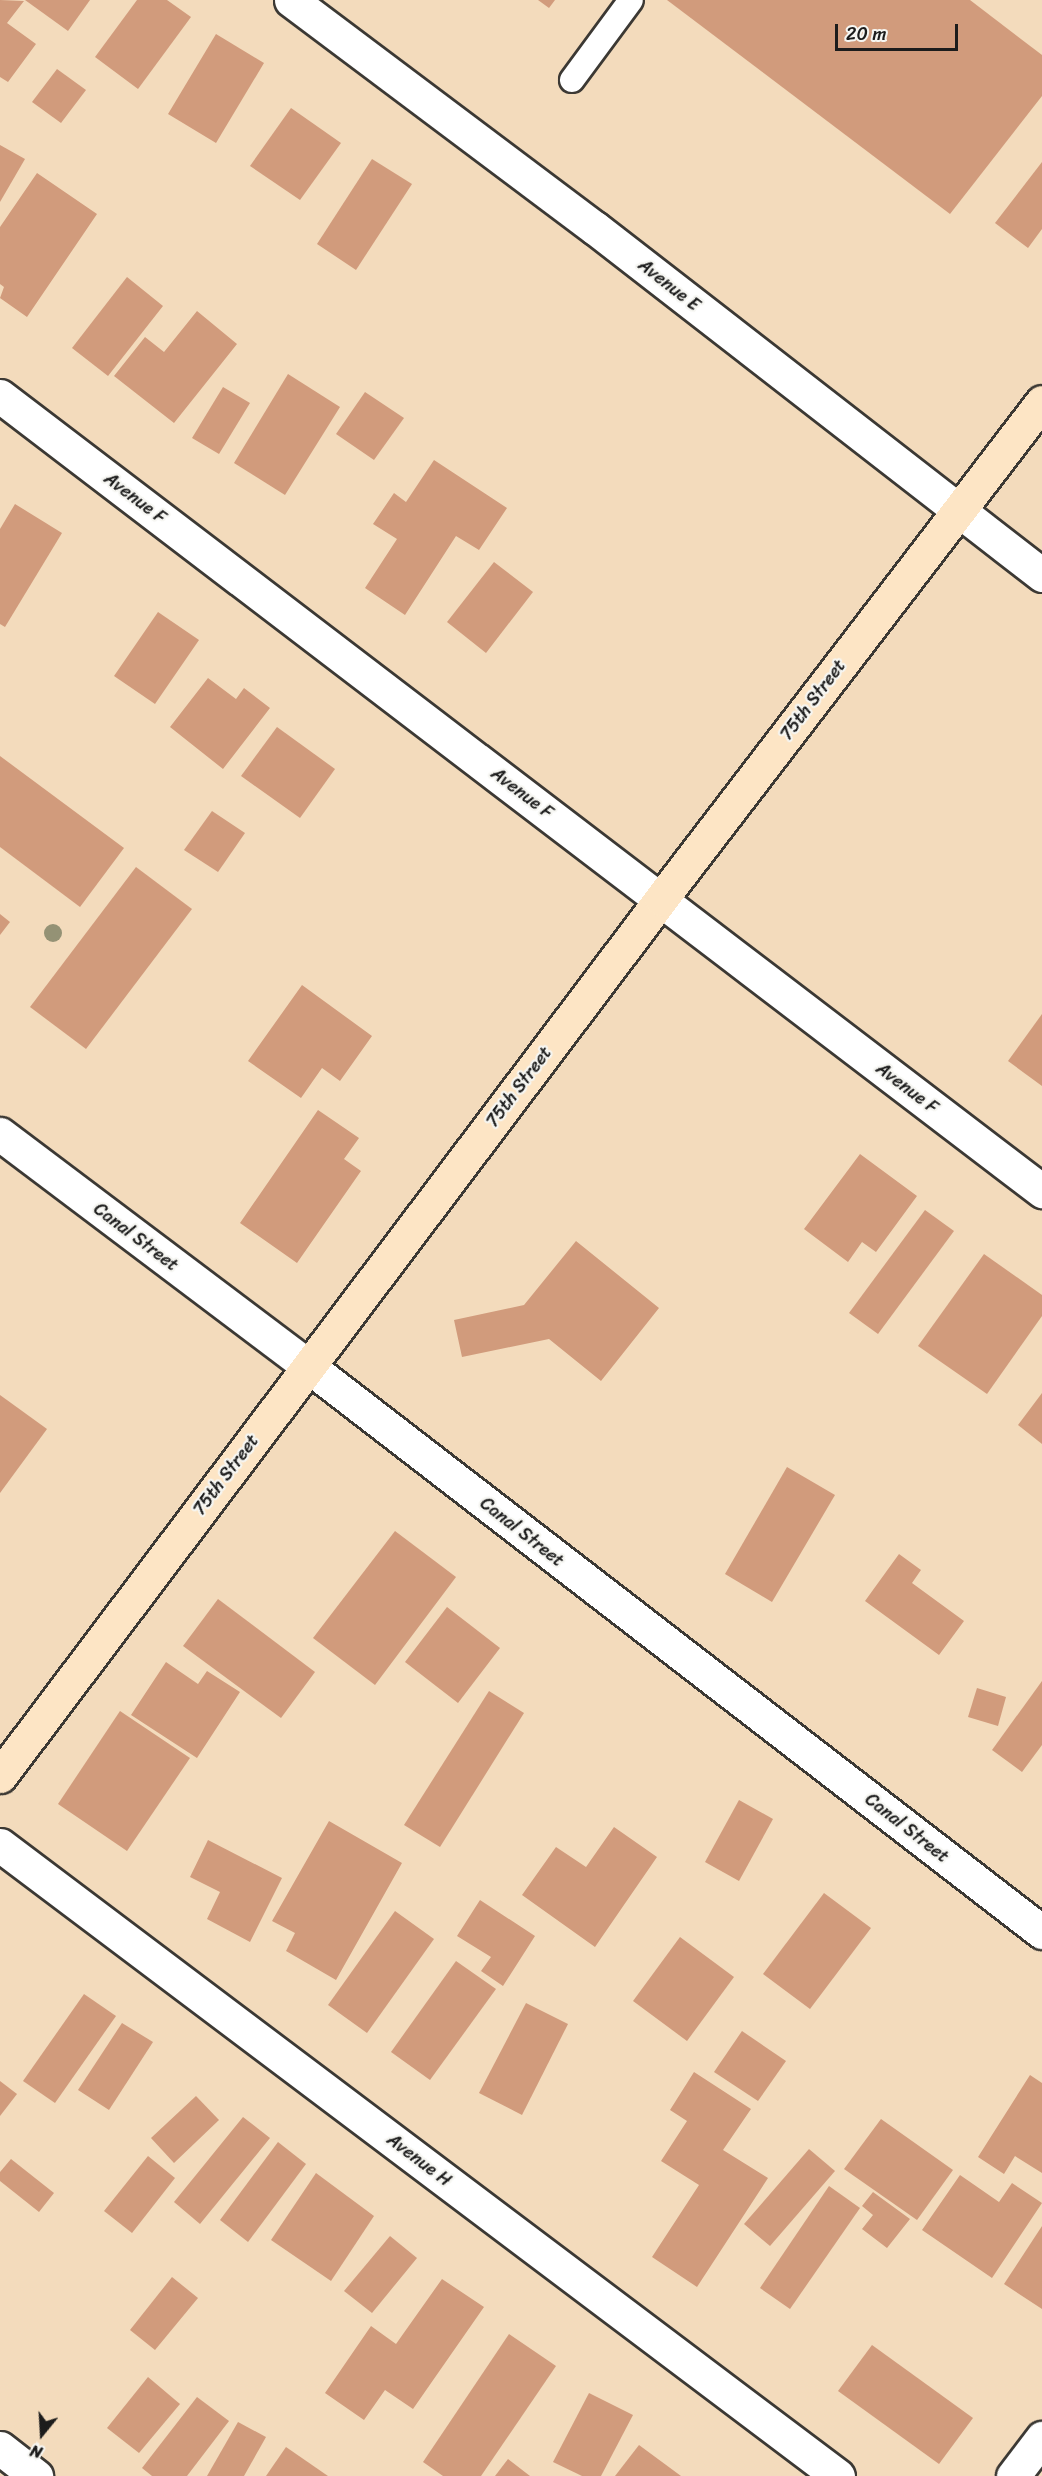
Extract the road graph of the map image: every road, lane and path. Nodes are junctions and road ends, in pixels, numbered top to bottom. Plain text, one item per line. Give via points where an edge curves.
1 (291, 0) edge
2 (631, 0) edge
3 (572, 81) dead end
4 (0, 396) edge
5 (1042, 402) edge
6 (957, 511) junction
7 (1042, 575) edge
8 (661, 899) junction
9 (0, 1134) edge
10 (1042, 1191) edge
11 (308, 1366) junction
12 (0, 1776) edge
13 (0, 1845) edge
14 (1042, 1932) edge
15 (1042, 2438) edge
16 (0, 2448) edge
17 (36, 2476) edge
18 (838, 2476) edge
19 (1013, 2476) edge

1 - 6 street, Avenue E via 595,228
2 - 3 lane
4 - 8 street, Avenue F
5 - 6 main road, 75th Street
6 - 7 street, Avenue E
6 - 8 main road, 75th Street
8 - 10 street, Avenue F
8 - 11 main road, 75th Street
9 - 11 street, Canal Street
11 - 12 main road, 75th Street
11 - 14 street, Canal Street
13 - 18 street, Avenue H
15 - 19 street
16 - 17 street

